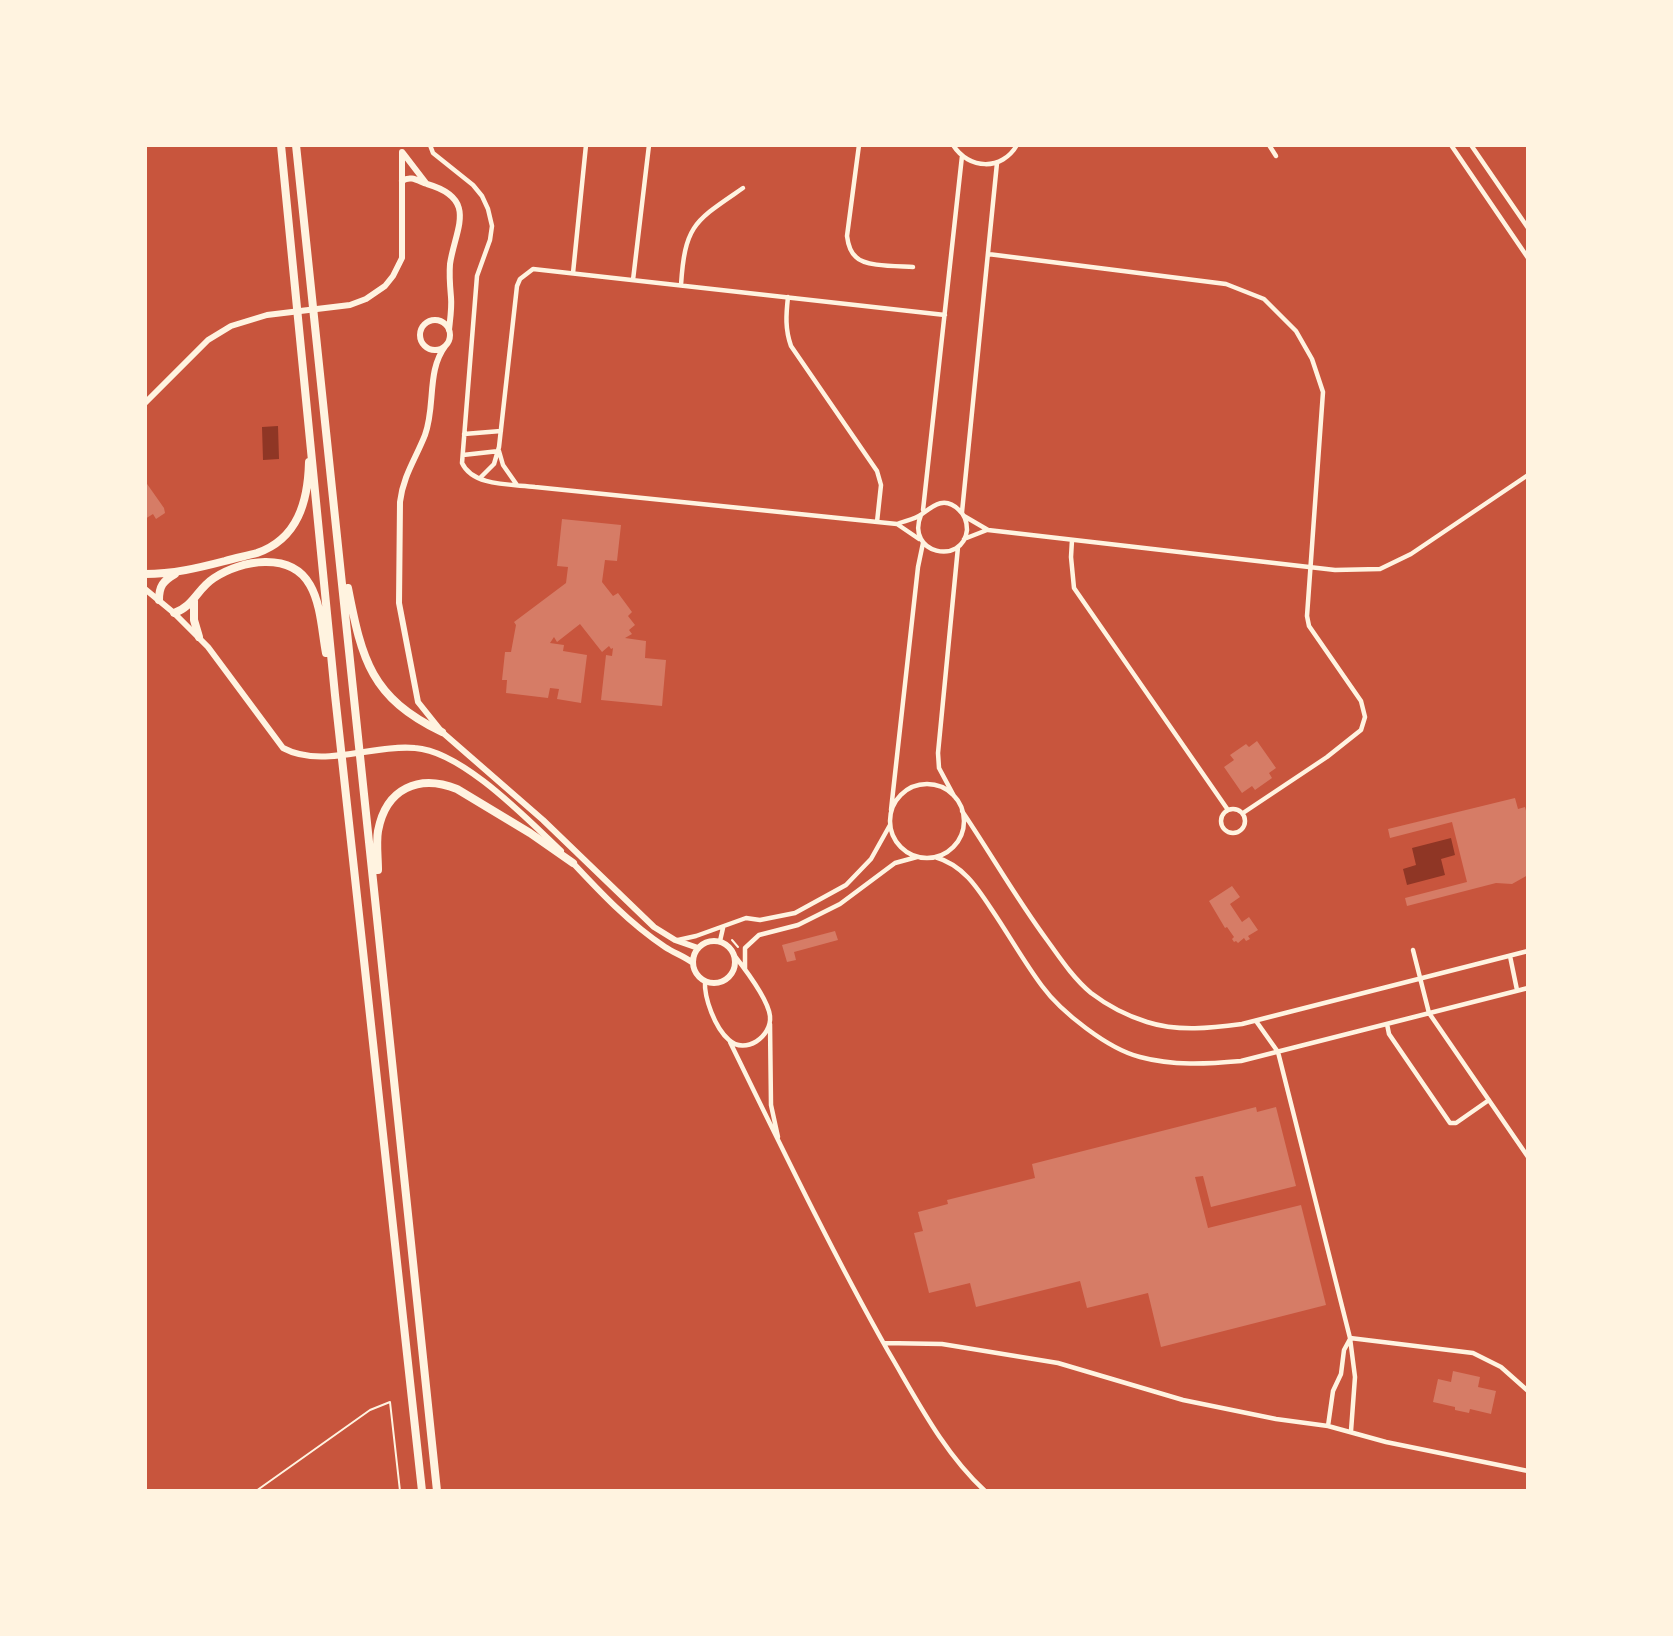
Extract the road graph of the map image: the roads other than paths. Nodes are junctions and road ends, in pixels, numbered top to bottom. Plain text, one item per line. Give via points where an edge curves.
1 (281, 145) edge
2 (296, 145) edge
3 (430, 145) edge
4 (586, 145) edge
5 (649, 145) edge
6 (859, 145) edge
7 (953, 145) edge
8 (1017, 145) edge
9 (1269, 145) edge
10 (1451, 145) edge
11 (1471, 145) edge
12 (402, 149) edge
13 (962, 156) junction
14 (1276, 156) dead end
15 (998, 163) junction
16 (402, 181) junction
17 (427, 184) junction
18 (743, 188) dead end
19 (1528, 228) edge
20 (988, 254) junction
21 (1528, 258) edge
22 (913, 267) dead end
23 (573, 273) junction
24 (633, 280) junction
25 (681, 285) junction
26 (788, 297) junction
27 (945, 315) junction
28 (449, 330) junction
29 (446, 345) junction
30 (145, 403) edge
31 (309, 420) junction
32 (501, 431) junction
33 (464, 434) junction
34 (499, 450) junction
35 (463, 455) junction
36 (1528, 475) edge
37 (480, 478) junction
38 (517, 485) junction
39 (922, 514) junction
40 (963, 515) junction
41 (877, 522) junction
42 (897, 524) junction
43 (988, 530) junction
44 (337, 535) junction
45 (964, 539) junction
46 (1072, 540) junction
47 (922, 541) junction
48 (958, 547) junction
49 (1309, 566) junction
50 (175, 574) junction
51 (145, 575) edge
52 (145, 589) edge
53 (159, 600) junction
54 (194, 601) junction
55 (174, 613) junction
56 (199, 637) junction
57 (335, 695) junction
58 (442, 732) junction
59 (954, 796) junction
60 (891, 810) junction
61 (1228, 810) junction
62 (962, 811) junction
63 (1243, 813) junction
64 (890, 825) junction
65 (918, 857) junction
66 (935, 857) junction
67 (573, 863) junction
68 (379, 922) junction
69 (723, 927) junction
70 (675, 940) junction
71 (720, 941) junction
72 (698, 948) junction
73 (1413, 950) dead end
74 (1528, 951) edge
75 (734, 955) junction
76 (1510, 956) junction
77 (693, 963) junction
78 (745, 969) junction
79 (1420, 979) junction
80 (705, 981) junction
81 (1528, 988) edge
82 (1517, 990) junction
83 (1429, 1013) junction
84 (1256, 1021) junction
85 (770, 1024) junction
86 (1387, 1024) junction
87 (730, 1042) junction
88 (1278, 1052) junction
89 (1489, 1100) junction
90 (779, 1145) junction
91 (1528, 1157) edge
92 (1350, 1338) junction
93 (884, 1343) junction
94 (1528, 1391) edge
95 (1328, 1426) junction
96 (1351, 1432) junction
97 (1528, 1471) edge
98 (422, 1491) edge
99 (437, 1491) edge
100 (985, 1491) edge

1 - 31 highway
2 - 44 highway
3 - 33 street via 433,153 482,196 492,226 477,276
4 - 23 street
5 - 24 street
6 - 22 street via 846,236 850,250 857,260
7 - 13 street
8 - 15 street
9 - 14 street
10 - 21 street
11 - 19 street
12 - 16 street
12 - 17 street
13 - 15 street via 973,163
13 - 27 street
15 - 20 street
16 - 17 street via 412,178
16 - 30 street via 403,248 399,267 385,286 359,303 267,315 231,326 208,340
17 - 28 street via 451,196 461,220 450,264
18 - 25 street via 692,230 683,254
20 - 40 street
20 - 49 street via 1226,284 1264,299 1296,331 1323,392
23 - 24 street
23 - 32 street via 533,269 520,279
24 - 25 street
25 - 26 street
26 - 27 street
26 - 41 street via 786,333 791,346 877,471 881,485
27 - 39 street
28 - 29 street
28 - 29 street via 433,320 420,333 428,349
29 - 58 street via 434,367 425,434 402,485 398,549 399,603 413,685 418,702
31 - 50 highway via 308,486 293,528 273,546 256,553
31 - 57 highway
32 - 33 street
32 - 34 street
33 - 35 street
34 - 35 street
34 - 37 street via 494,464
34 - 38 street
35 - 37 street via 465,469
36 - 49 street via 1411,554 1380,569
37 - 38 street
38 - 41 street
39 - 40 street via 943,503
39 - 42 street
39 - 47 street via 918,528
40 - 43 street
40 - 45 street
41 - 42 street
42 - 47 street
43 - 45 street
43 - 46 street
44 - 58 highway via 358,642 367,665 386,694 415,719
44 - 68 highway
45 - 48 street
46 - 49 street
46 - 61 street via 1074,588
47 - 48 street via 936,551
47 - 60 street
48 - 59 street via 938,753 939,768
49 - 63 street via 1310,626 1362,701 1365,717 1361,730
50 - 51 highway
50 - 53 highway via 163,581
52 - 53 street
53 - 55 street
54 - 55 highway
54 - 56 highway
54 - 57 highway via 211,580 244,566 262,561 295,571 310,584 315,598
55 - 56 street
56 - 67 street via 283,748 316,756 415,747 434,752 460,765 519,811
57 - 98 highway
58 - 70 street via 543,820 654,927
59 - 60 street via 935,785 913,786
59 - 62 street
60 - 64 street
61 - 63 street
61 - 63 street via 1222,822 1231,832 1244,827
62 - 66 street via 964,823 956,845
62 - 84 street via 1024,909 1090,992 1149,1023 1213,1028
64 - 65 street via 899,845
64 - 69 street via 870,859 846,885 796,913 746,918
65 - 66 street
65 - 78 street via 895,863 840,904 798,925 759,935 745,948
66 - 88 street via 961,869 1042,987 1098,1037 1139,1057 1194,1065
67 - 68 highway via 457,789 418,783 391,801 378,831
67 - 77 street via 631,920
68 - 99 highway
69 - 70 street
69 - 71 street
70 - 72 street
71 - 72 street
71 - 75 street
72 - 77 street
73 - 79 street
74 - 76 street
75 - 78 street
75 - 80 street via 735,968 727,979
76 - 79 street
76 - 82 street
77 - 80 street
78 - 85 street via 767,1006
79 - 83 street
79 - 84 street
80 - 87 street via 704,995
81 - 82 street
82 - 83 street
83 - 86 street
83 - 89 street
84 - 88 street
85 - 87 street via 764,1037 753,1044
85 - 90 street via 771,1105
86 - 88 street
86 - 89 street via 1450,1123
87 - 90 street
88 - 92 street
89 - 91 street
90 - 93 street
92 - 94 street via 1473,1353 1501,1367
92 - 95 street via 1333,1391
92 - 96 street via 1355,1377
93 - 95 street via 942,1344 1058,1363 1183,1400
93 - 100 street via 933,1428
95 - 96 street
96 - 97 street

